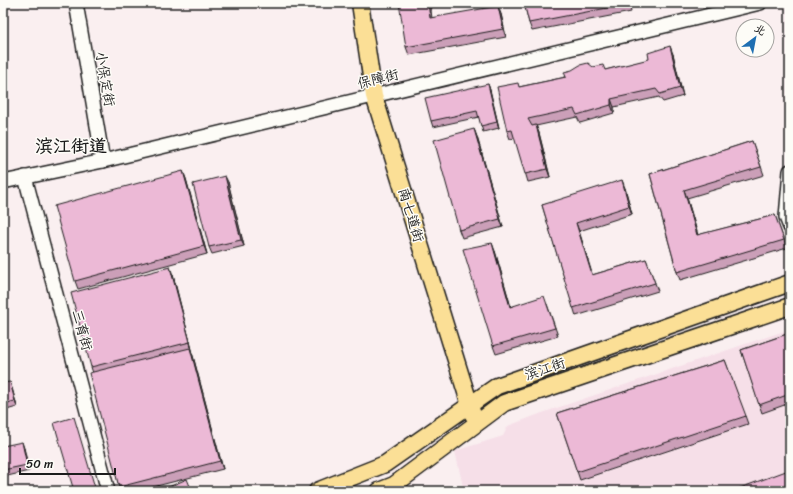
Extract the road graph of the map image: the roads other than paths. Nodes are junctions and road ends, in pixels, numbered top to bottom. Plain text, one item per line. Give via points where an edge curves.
1 (76, 3) edge
2 (360, 3) edge
3 (760, 3) edge
4 (374, 96) junction
5 (103, 161) junction
6 (790, 172) edge
7 (25, 177) junction
8 (3, 182) edge
9 (790, 227) edge
10 (790, 283) edge
11 (790, 306) edge
12 (470, 405) junction
13 (476, 424) junction
14 (108, 491) edge
15 (317, 491) edge
16 (379, 491) edge

1 - 5 street, 小保定街
2 - 4 main road, 南七道街
3 - 4 street, 保障街
4 - 5 street, 保障街
4 - 12 main road, 南七道街
5 - 7 street, 保障街
6 - 9 street via 786,217
7 - 8 street, 保障街
7 - 14 street, 三育街
10 - 12 main road, 滨江街 via 497,386
11 - 13 main road, 滨江街 via 504,403
12 - 13 main road, 南七道街
12 - 15 main road, 滨江街 via 385,464
13 - 16 main road, 滨江街 via 394,485

